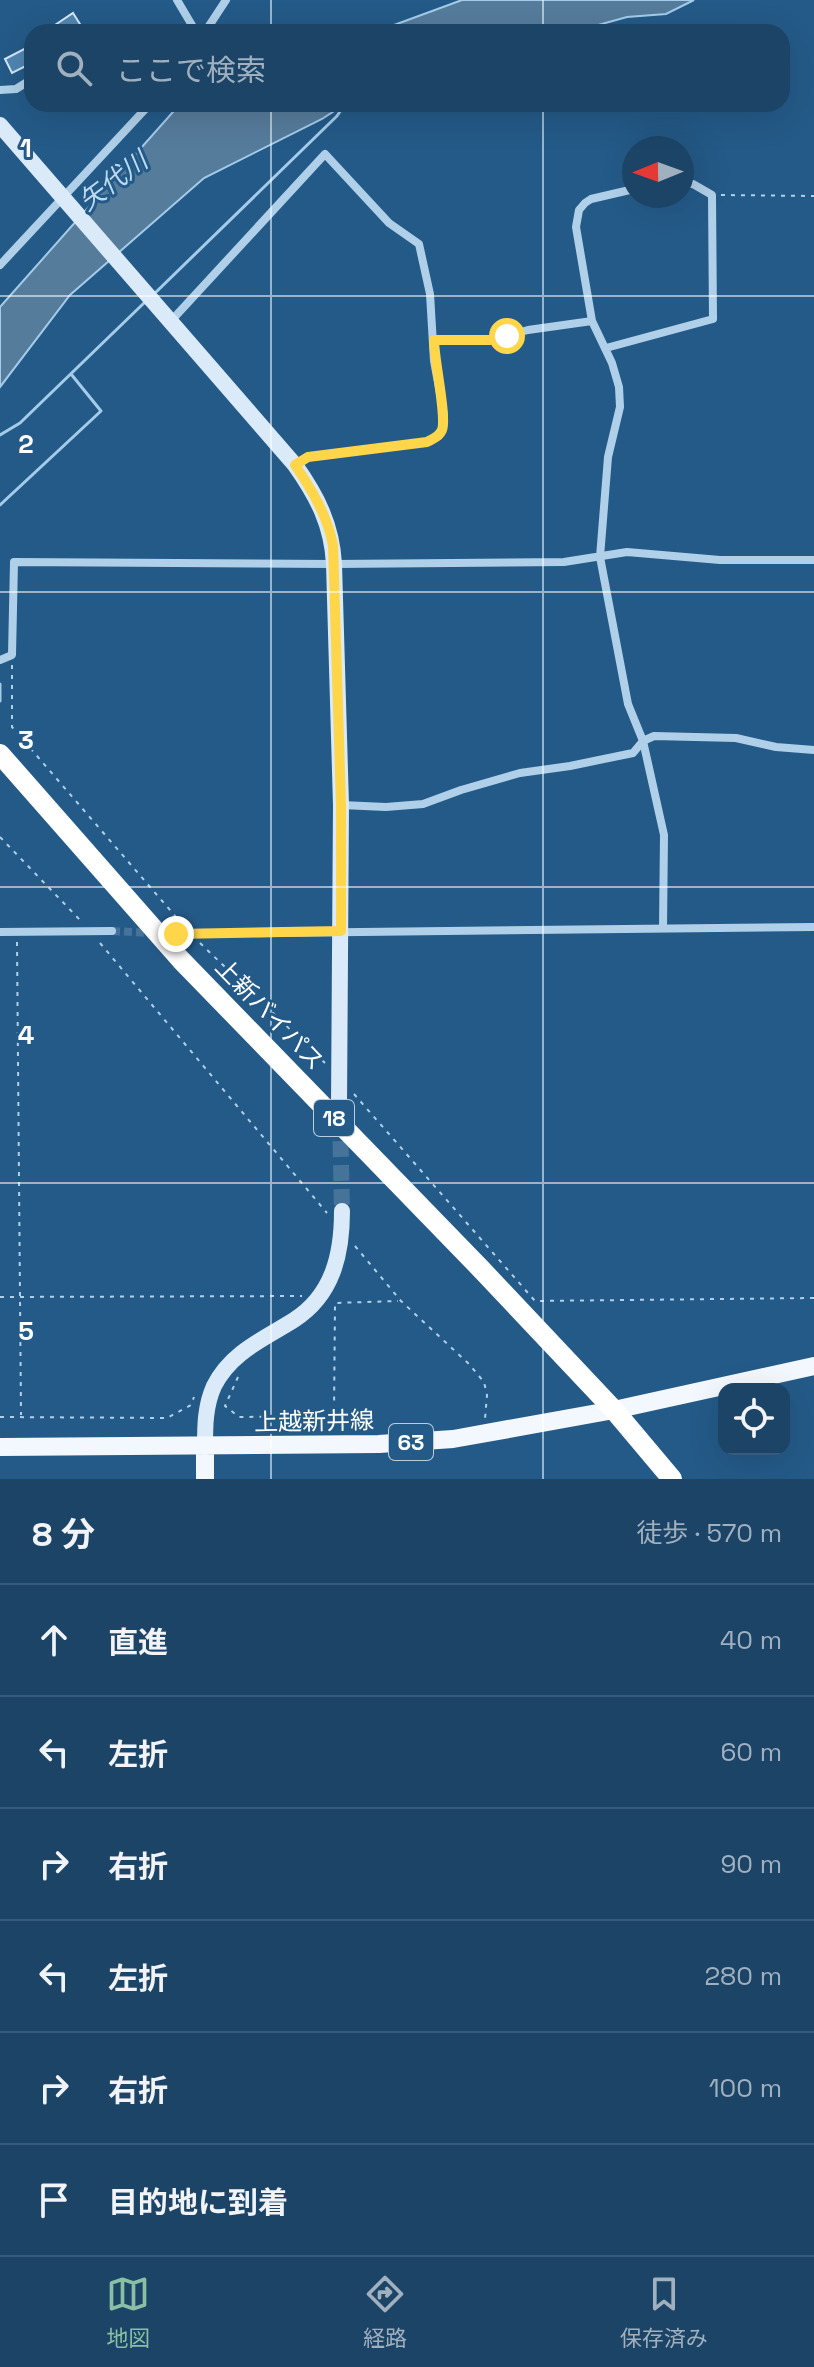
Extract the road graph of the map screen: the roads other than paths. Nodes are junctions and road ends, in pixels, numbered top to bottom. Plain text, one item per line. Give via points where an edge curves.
1 (177, 0) edge
2 (226, 0) edge
3 (191, 24) edge
4 (210, 24) edge
5 (24, 84) edge
6 (0, 90) edge
7 (143, 112) edge
8 (0, 125) edge
9 (694, 185) edge
10 (622, 192) edge
11 (64, 199) junction
12 (0, 265) edge
13 (168, 317) junction
14 (592, 321) junction
15 (434, 340) junction
16 (606, 348) junction
17 (295, 465) junction
18 (600, 557) junction
19 (814, 560) edge
20 (334, 564) junction
21 (0, 660) edge
22 (643, 741) junction
23 (814, 750) edge
24 (0, 754) edge
25 (341, 805) junction
26 (814, 927) edge
27 (663, 928) junction
28 (112, 931) tunnel mouth
29 (341, 931) junction
30 (0, 932) edge
31 (176, 934) dead end
32 (339, 1104) tunnel mouth
33 (342, 1211) tunnel mouth
34 (814, 1366) edge
35 (614, 1410) junction
36 (0, 1447) edge
37 (205, 1447) junction
38 (205, 1479) edge
39 (672, 1479) edge

1 - 3 street
2 - 4 street
5 - 6 street
7 - 11 street
8 - 11 street
9 - 16 street via 712,195 713,319
10 - 14 street via 591,199 579,210 576,227
11 - 12 street
11 - 13 street
13 - 15 street via 325,154 389,223 419,244
13 - 17 street
14 - 15 street via 490,340
14 - 16 street
15 - 17 street via 444,415 439,436 427,442 308,457
16 - 18 street via 620,407 608,457
17 - 20 street via 320,504
18 - 19 street via 627,552 720,560
18 - 20 street via 564,562
18 - 22 street via 628,704
20 - 21 street via 14,562 12,655
20 - 25 street
22 - 23 street via 654,736 736,738
22 - 25 street via 633,753 520,773 423,804
22 - 27 street via 664,835
24 - 35 highway, 上新バイパス / 18 via 181,960
25 - 29 street
26 - 27 street
27 - 29 street
28 - 30 street
29 - 31 street
29 - 32 street
33 - 37 street via 334,1272 297,1318 247,1346 220,1376 205,1415
34 - 35 main road, 上越新井線 / 63
35 - 37 main road, 上越新井線 / 63 via 453,1439
35 - 39 highway, 上新バイパス / 18
36 - 37 main road, 上越新井線 / 63
37 - 38 main road

